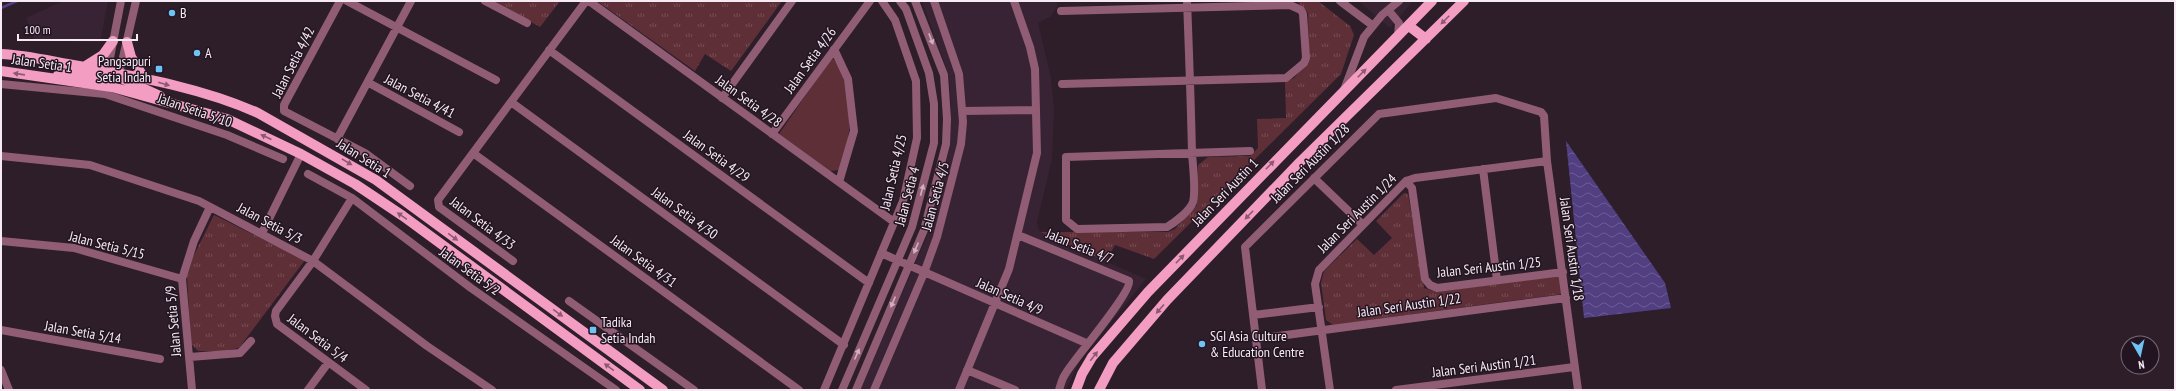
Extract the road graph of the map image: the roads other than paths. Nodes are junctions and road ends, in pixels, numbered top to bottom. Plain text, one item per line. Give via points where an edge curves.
1 (121, 1) edge
2 (136, 1) edge
3 (340, 1) edge
4 (347, 1) edge
5 (411, 1) edge
6 (485, 1) edge
7 (587, 1) edge
8 (792, 1) edge
9 (870, 1) edge
10 (882, 1) edge
11 (900, 1) edge
12 (934, 1) edge
13 (1014, 1) edge
14 (1340, 1) edge
15 (1399, 1) edge
16 (1432, 1) edge
17 (1464, 1) edge
18 (918, 2) edge
19 (1187, 4) edge
20 (906, 10) junction
21 (1061, 11) dead end
22 (1389, 11) junction
23 (527, 23) dead end
24 (1372, 25) junction
25 (1409, 26) junction
26 (396, 28) junction
27 (1398, 38) junction
28 (1426, 39) junction
29 (113, 41) junction
30 (127, 42) junction
31 (834, 49) junction
32 (549, 50) junction
33 (4, 55) edge
34 (84, 67) junction
35 (1, 71) edge
36 (112, 71) junction
37 (44, 77) junction
38 (144, 78) junction
39 (496, 80) dead end
40 (1190, 81) junction
41 (369, 83) junction
42 (1, 84) edge
43 (1062, 84) dead end
44 (1344, 92) junction
45 (722, 98) junction
46 (511, 102) junction
47 (183, 107) junction
48 (1036, 110) junction
49 (962, 111) junction
50 (1541, 112) joint
51 (281, 126) junction
52 (459, 132) dead end
53 (772, 134) junction
54 (337, 139) junction
55 (1250, 151) dead end
56 (331, 153) junction
57 (473, 153) junction
58 (1192, 153) junction
59 (301, 154) junction
60 (1, 156) edge
61 (283, 159) dead end
62 (1547, 161) junction
63 (1483, 169) junction
64 (308, 174) dead end
65 (1314, 178) junction
66 (1406, 181) junction
67 (839, 182) junction
68 (410, 186) dead end
69 (352, 198) junction
70 (210, 207) junction
71 (894, 222) junction
72 (1362, 224) junction
73 (262, 233) junction
74 (1018, 235) junction
75 (1, 241) edge
76 (881, 253) junction
77 (313, 261) junction
78 (513, 261) dead end
79 (898, 261) junction
80 (909, 266) junction
81 (1563, 272) junction
82 (924, 273) junction
83 (182, 278) junction
84 (1497, 280) junction
85 (869, 283) junction
86 (1566, 298) junction
87 (569, 301) dead end
88 (994, 304) junction
89 (1319, 307) junction
90 (1253, 315) junction
91 (1, 330) edge
92 (1322, 330) junction
93 (1256, 339) junction
94 (251, 341) dead end
95 (1086, 344) junction
96 (844, 345) junction
97 (190, 357) junction
98 (160, 359) dead end
99 (328, 363) junction
100 (1574, 367) junction
101 (1, 370) edge
102 (967, 370) junction
103 (9, 390) edge
104 (192, 390) edge
105 (308, 390) edge
106 (366, 390) edge
107 (492, 390) edge
108 (616, 390) edge
109 (640, 390) edge
110 (663, 390) edge
111 (694, 390) edge
112 (799, 390) edge
113 (824, 390) edge
114 (842, 390) edge
115 (856, 390) edge
116 (874, 390) edge
117 (959, 390) edge
118 (1015, 390) edge
119 (1059, 390) edge
120 (1076, 390) edge
121 (1099, 390) edge
122 (1262, 390) edge
123 (1330, 390) edge
124 (1396, 390) edge
125 (1578, 390) edge

1 - 29 street
2 - 30 street
3 - 54 street, Jalan Setia 4/42 via 283,108 287,114
4 - 26 street
5 - 26 street
6 - 23 street
7 - 32 street
7 - 45 street, Jalan Setia 4/28
8 - 45 street
9 - 31 street, Jalan Setia 4/26
10 - 71 street, Jalan Setia 4/25 via 895,20 916,81 917,138 903,201
11 - 20 street, Jalan Setia 4
12 - 49 street, Jalan Setia 4/5 via 959,74
13 - 48 street via 1030,47
14 - 24 street
15 - 22 street
16 - 25 main road, Jalan Seri Austin 1
17 -> 28 main road
18 - 20 street
18 -> 80 street, Jalan Setia 4 via 944,75 947,119 946,144 934,193 924,230
19 - 21 street
19 - 40 street
19 - 40 street via 1296,6 1303,14 1306,58 1304,63 1286,78
79 -> 20 street, Jalan Setia 4 via 912,227 934,143 934,104 929,73
22 - 24 street
22 - 27 street via 1399,23
24 - 44 street via 1364,37
25 - 27 main road, Jalan Seri Austin 1
25 - 28 main road
26 - 39 street
26 - 41 street
44 -> 27 main road, Jalan Seri Austin 1
28 -> 121 main road via 1300,162 1168,300 1113,363
29 - 34 main road via 103,55
29 - 36 street via 109,63
30 - 36 street via 121,66
30 - 38 main road via 131,57
31 - 53 street, Jalan Setia 4/26
31 - 67 street via 848,79 854,131
32 - 46 street
32 - 85 street, Jalan Setia 4/29
33 - 34 main road, Jalan Setia 1
34 - 36 main road, Jalan Setia 1
37 -> 35 main road, Jalan Setia 1
36 - 37 main road via 102,76 70,74
36 - 38 main road, Jalan Setia 1
36 - 47 main road via 125,80
37 - 47 main road, Jalan Setia 1 via 112,87
38 -> 51 main road, Jalan Setia 1 via 238,104
40 - 43 street
40 - 58 street
41 - 52 street, Jalan Setia 4/41
41 - 54 street
42 - 61 street, Jalan Setia 5/10 via 105,94 227,134
120 -> 44 main road, Jalan Seri Austin 1 via 1092,357 1148,292
45 - 53 street, Jalan Setia 4/28
46 - 57 street
46 - 96 street, Jalan Setia 4/30
59 -> 47 main road, Jalan Setia 1 via 226,118
48 - 49 street
48 - 74 street via 1037,153
49 - 82 street, Jalan Setia 4/5 via 962,144 937,237
50 - 62 street, Jalan Seri Austin 1/18 via 1544,116
50 - 65 street, Jalan Seri Austin 1/28 via 1496,98 1379,114
51 - 56 main road, Jalan Setia 1
51 - 59 main road via 298,138 302,146
53 - 67 street, Jalan Setia 4/28
54 - 68 street, Jalan Setia 4/42 via 365,153
55 - 58 street
56 - 59 main road via 317,149
56 -> 110 main road, Jalan Setia 1 via 376,180
57 - 78 street, Jalan Setia 4/33 via 438,200 438,204
57 - 112 street, Jalan Setia 4/31
58 - 58 street via 1066,157 1066,220 1077,229 1167,227 1194,201
59 - 73 street
109 -> 59 main road, Jalan Setia 1 via 403,216 355,184
60 - 70 street, Jalan Setia 5/3 via 90,165 199,201
62 - 63 street, Jalan Seri Austin 1/24
62 - 81 street, Jalan Seri Austin 1/18
63 - 66 street, Jalan Seri Austin 1/24
63 - 84 street
64 - 69 street, Jalan Setia 5/2
65 - 72 street
65 - 90 street, Jalan Seri Austin 1/28 via 1245,247
66 - 72 street, Jalan Seri Austin 1/24
66 - 84 street, Jalan Seri Austin 1/25 via 1412,188 1425,279 1430,285 1437,288
67 - 71 street, Jalan Setia 4/28
69 - 77 street, Jalan Setia 5/4
69 - 108 street, Jalan Setia 5/2 via 471,288
70 - 73 street, Jalan Setia 5/3
70 - 83 street, Jalan Setia 5/9 via 194,241
71 - 76 street, Jalan Setia 4/25
72 - 89 street, Jalan Seri Austin 1/24 via 1319,270 1315,284
73 - 77 street, Jalan Setia 5/3
74 - 88 street via 1009,269
74 - 95 street, Jalan Setia 4/7 via 1127,279 1130,284 1111,314
75 - 83 street, Jalan Setia 5/15 via 74,248
76 - 79 street, Jalan Setia 4/9
76 - 85 street, Jalan Setia 4/25
77 - 99 street, Jalan Setia 5/4 via 276,311 275,316 277,324
77 - 107 street, Jalan Setia 5/3
79 - 80 street, Jalan Setia 4/9
114 -> 79 street, Jalan Setia 4
80 - 82 street, Jalan Setia 4/9
80 -> 115 street, Jalan Setia 4
81 - 84 street, Jalan Seri Austin 1/25
81 - 86 street, Jalan Seri Austin 1/18
82 - 88 street, Jalan Setia 4/9
82 - 116 street, Jalan Setia 4/5
83 - 97 street, Jalan Setia 5/9
85 - 96 street, Jalan Setia 4/25
86 - 92 street, Jalan Seri Austin 1/22
86 - 100 street, Jalan Seri Austin 1/18
87 - 111 street
88 - 95 street, Jalan Setia 4/9
88 - 102 street
89 - 90 street
89 - 92 street, Jalan Seri Austin 1/24
90 - 93 street, Jalan Seri Austin 1/28
91 - 98 street, Jalan Setia 5/14
92 - 93 street, Jalan Seri Austin 1/22
92 - 123 street, Jalan Seri Austin 1/24
93 - 122 street, Jalan Seri Austin 1/28
94 - 97 street via 240,353
95 - 119 street via 1064,374
96 - 113 street, Jalan Setia 4/25
97 - 104 street, Jalan Setia 5/9
99 - 105 street
99 - 106 street, Jalan Setia 5/4
100 - 124 street, Jalan Seri Austin 1/21
100 - 125 street, Jalan Seri Austin 1/18
101 - 103 street
102 - 117 street
102 - 118 street

